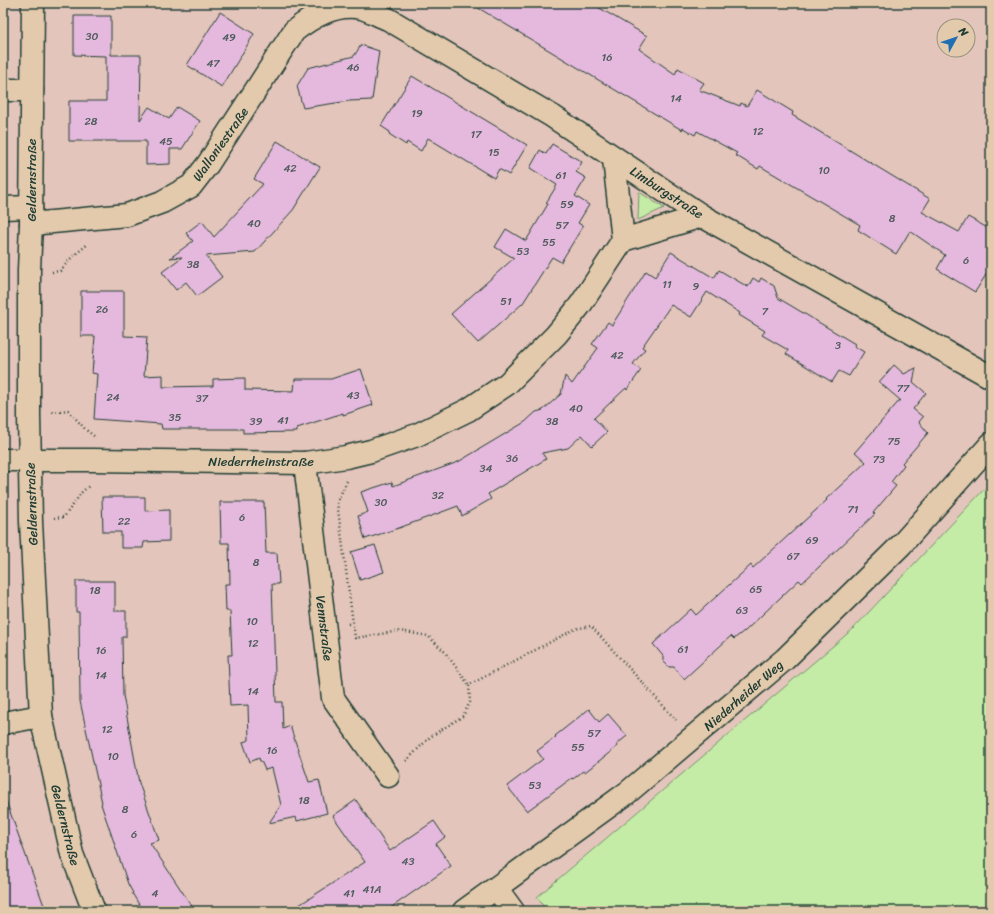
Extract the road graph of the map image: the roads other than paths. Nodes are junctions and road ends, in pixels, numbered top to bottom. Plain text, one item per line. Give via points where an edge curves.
1 (33, 3) edge
2 (345, 7) joint
3 (3, 90) edge
4 (32, 90) junction
5 (614, 159) junction
6 (3, 208) edge
7 (31, 216) junction
8 (702, 216) junction
9 (623, 240) junction
10 (991, 377) edge
11 (991, 444) edge
12 (3, 460) edge
13 (30, 460) junction
14 (305, 463) junction
15 (41, 716) junction
16 (3, 723) edge
17 (388, 776) road end
18 (497, 888) junction
19 (94, 911) edge
20 (464, 911) edge
21 (513, 911) edge

1 - 4 street, Geldernstraße
2 - 5 street, Limburgstraße via 362,8 388,19 552,116
2 - 7 street, Walloniestraße via 323,12 294,31 191,186 162,202 127,214 93,218
3 - 4 street
4 - 7 street, Geldernstraße
5 - 8 street, Limburgstraße
5 - 9 street
6 - 7 street, Walloniestraße
7 - 13 street, Geldernstraße
8 - 9 street
8 - 10 street, Limburgstraße
9 - 14 street, Niederrheinstraße via 578,309 507,384 468,410 417,435 371,451
11 - 18 street, Niederheider Weg via 901,545 785,659 627,794
12 - 13 street, Niederrheinstraße
13 - 14 street, Niederrheinstraße
13 - 15 street, Geldernstraße
14 - 17 street, Vennstraße via 333,698
15 - 16 street
15 - 19 street, Geldernstraße via 72,854
18 - 20 street, Niederheider Weg
18 - 21 street

